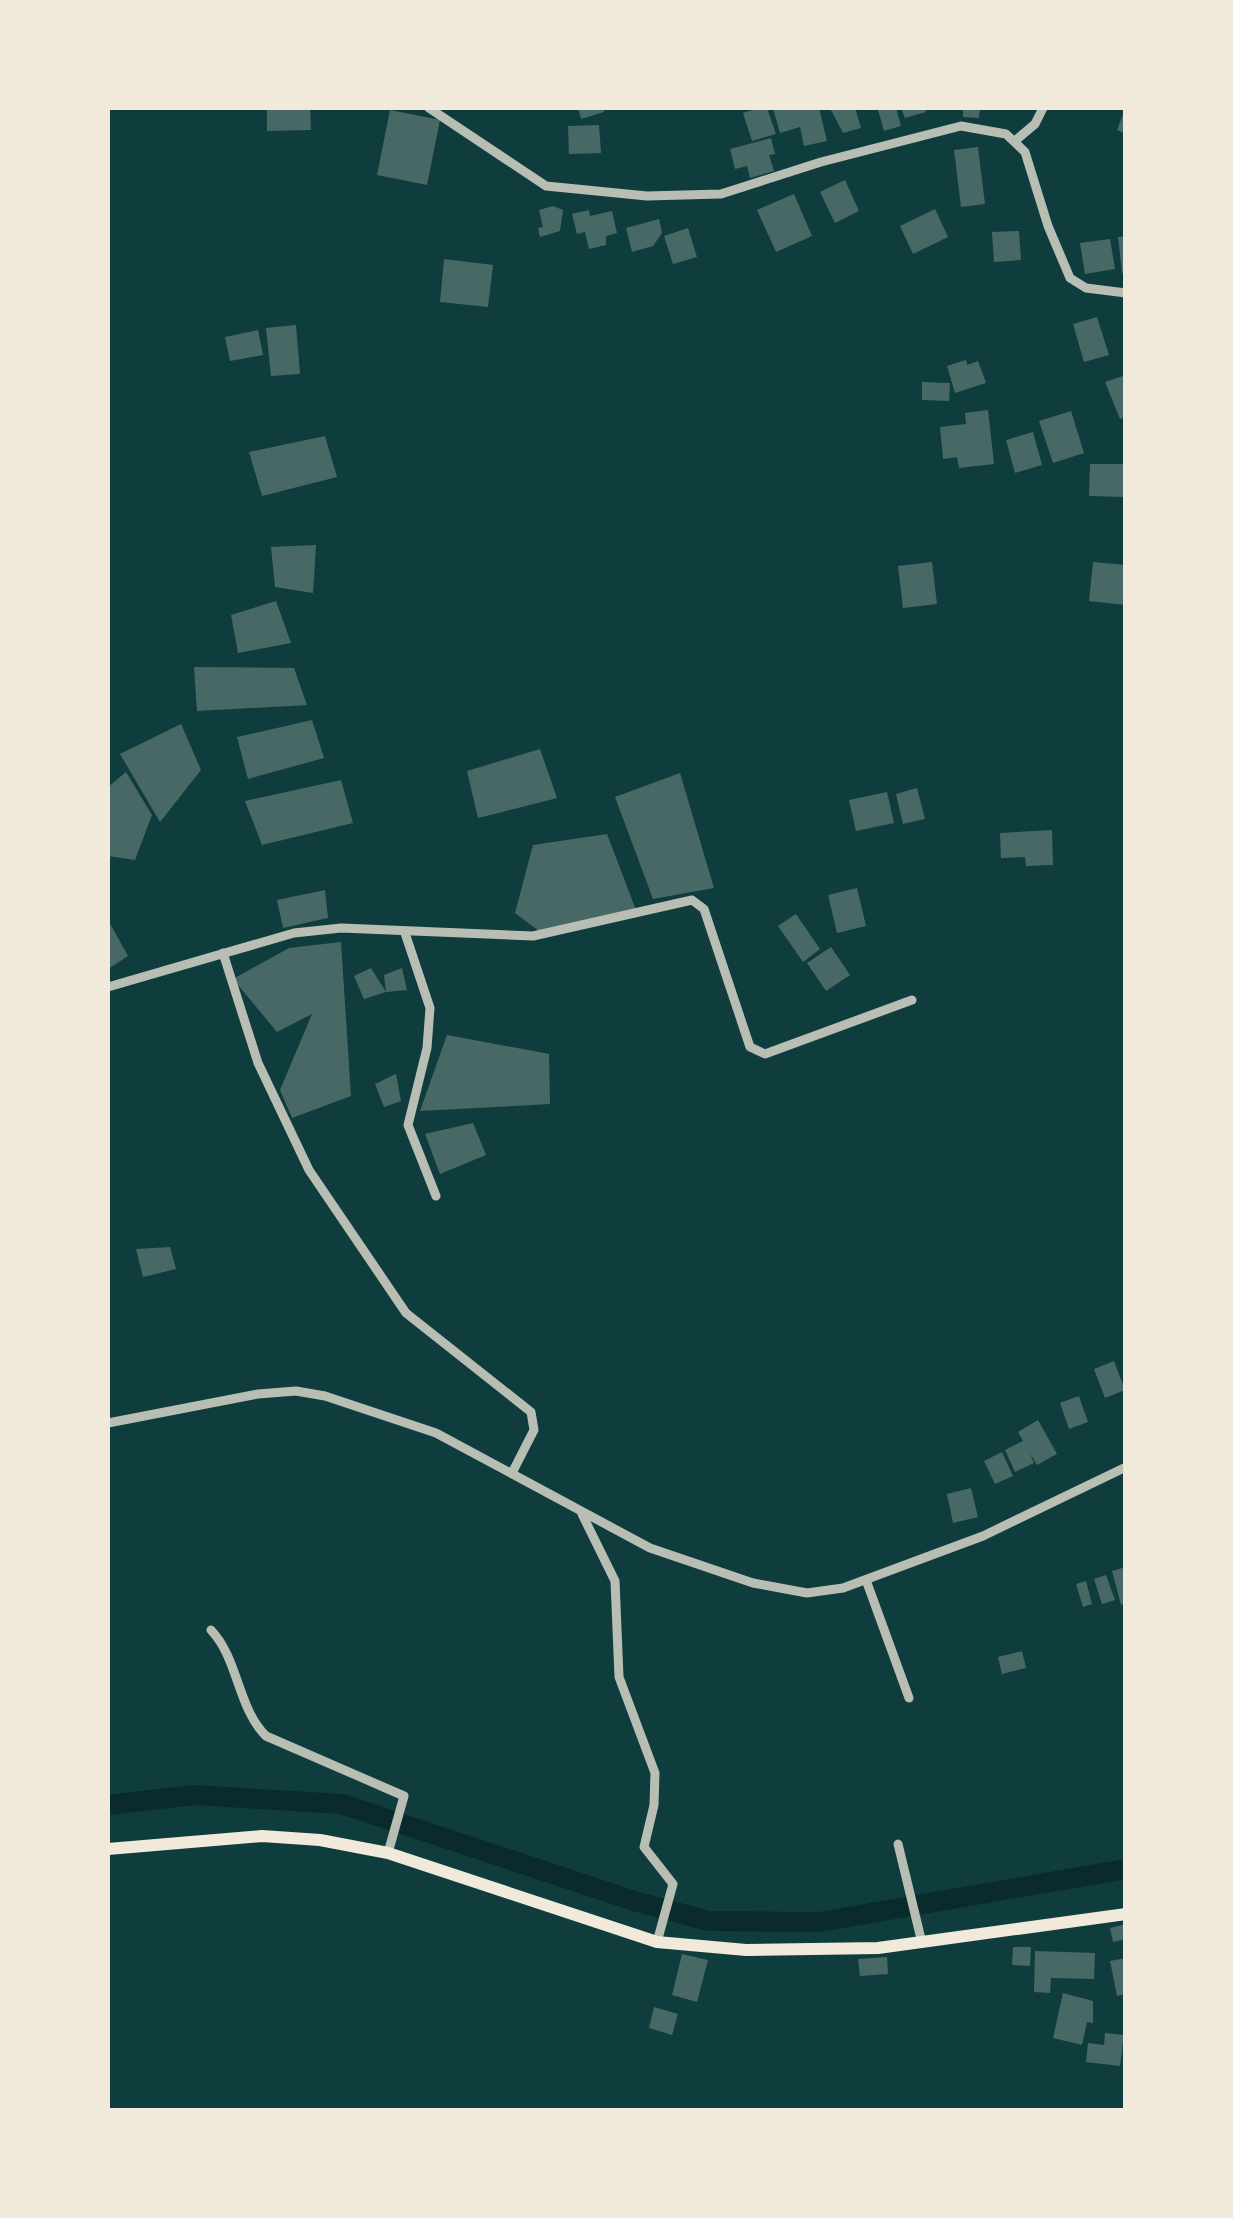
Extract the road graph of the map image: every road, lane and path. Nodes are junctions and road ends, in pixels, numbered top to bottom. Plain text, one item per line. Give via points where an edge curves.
1 (430, 108) edge
2 (1044, 108) edge
3 (1016, 140) junction
4 (1126, 293) edge
5 (405, 933) junction
6 (223, 953) junction
7 (108, 988) edge
8 (912, 1000) dead end
9 (436, 1196) dead end
10 (108, 1423) edge
11 (1126, 1467) edge
12 (512, 1473) junction
13 (582, 1514) junction
14 (866, 1580) junction
15 (211, 1630) dead end
16 (909, 1698) dead end
17 (898, 1844) dead end
18 (108, 1849) edge
19 (388, 1853) junction
20 (1126, 1914) edge
21 (657, 1942) junction
22 (922, 1943) junction

1 - 3 street via 546,186 646,196 721,194 961,126
2 - 3 street
3 - 4 street via 1070,278 1086,288
5 - 6 street via 294,933
5 - 8 street via 533,936 692,900 704,909 750,1047 765,1054
5 - 9 street via 430,1006 408,1125
6 - 7 street
6 - 12 street via 258,1063 308,1170 406,1314 531,1412 534,1430
10 - 12 street via 296,1390 436,1433
11 - 14 street via 983,1536
12 - 13 street
13 - 14 street via 650,1548 753,1583 807,1593
13 - 21 street via 615,1581 619,1678 655,1773 644,1847 672,1881
14 - 16 street
15 - 19 street via 225,1645 261,1732 404,1796
17 - 22 street
18 - 19 main road via 262,1836
19 - 21 main road
20 - 22 main road
21 - 22 main road via 746,1950

